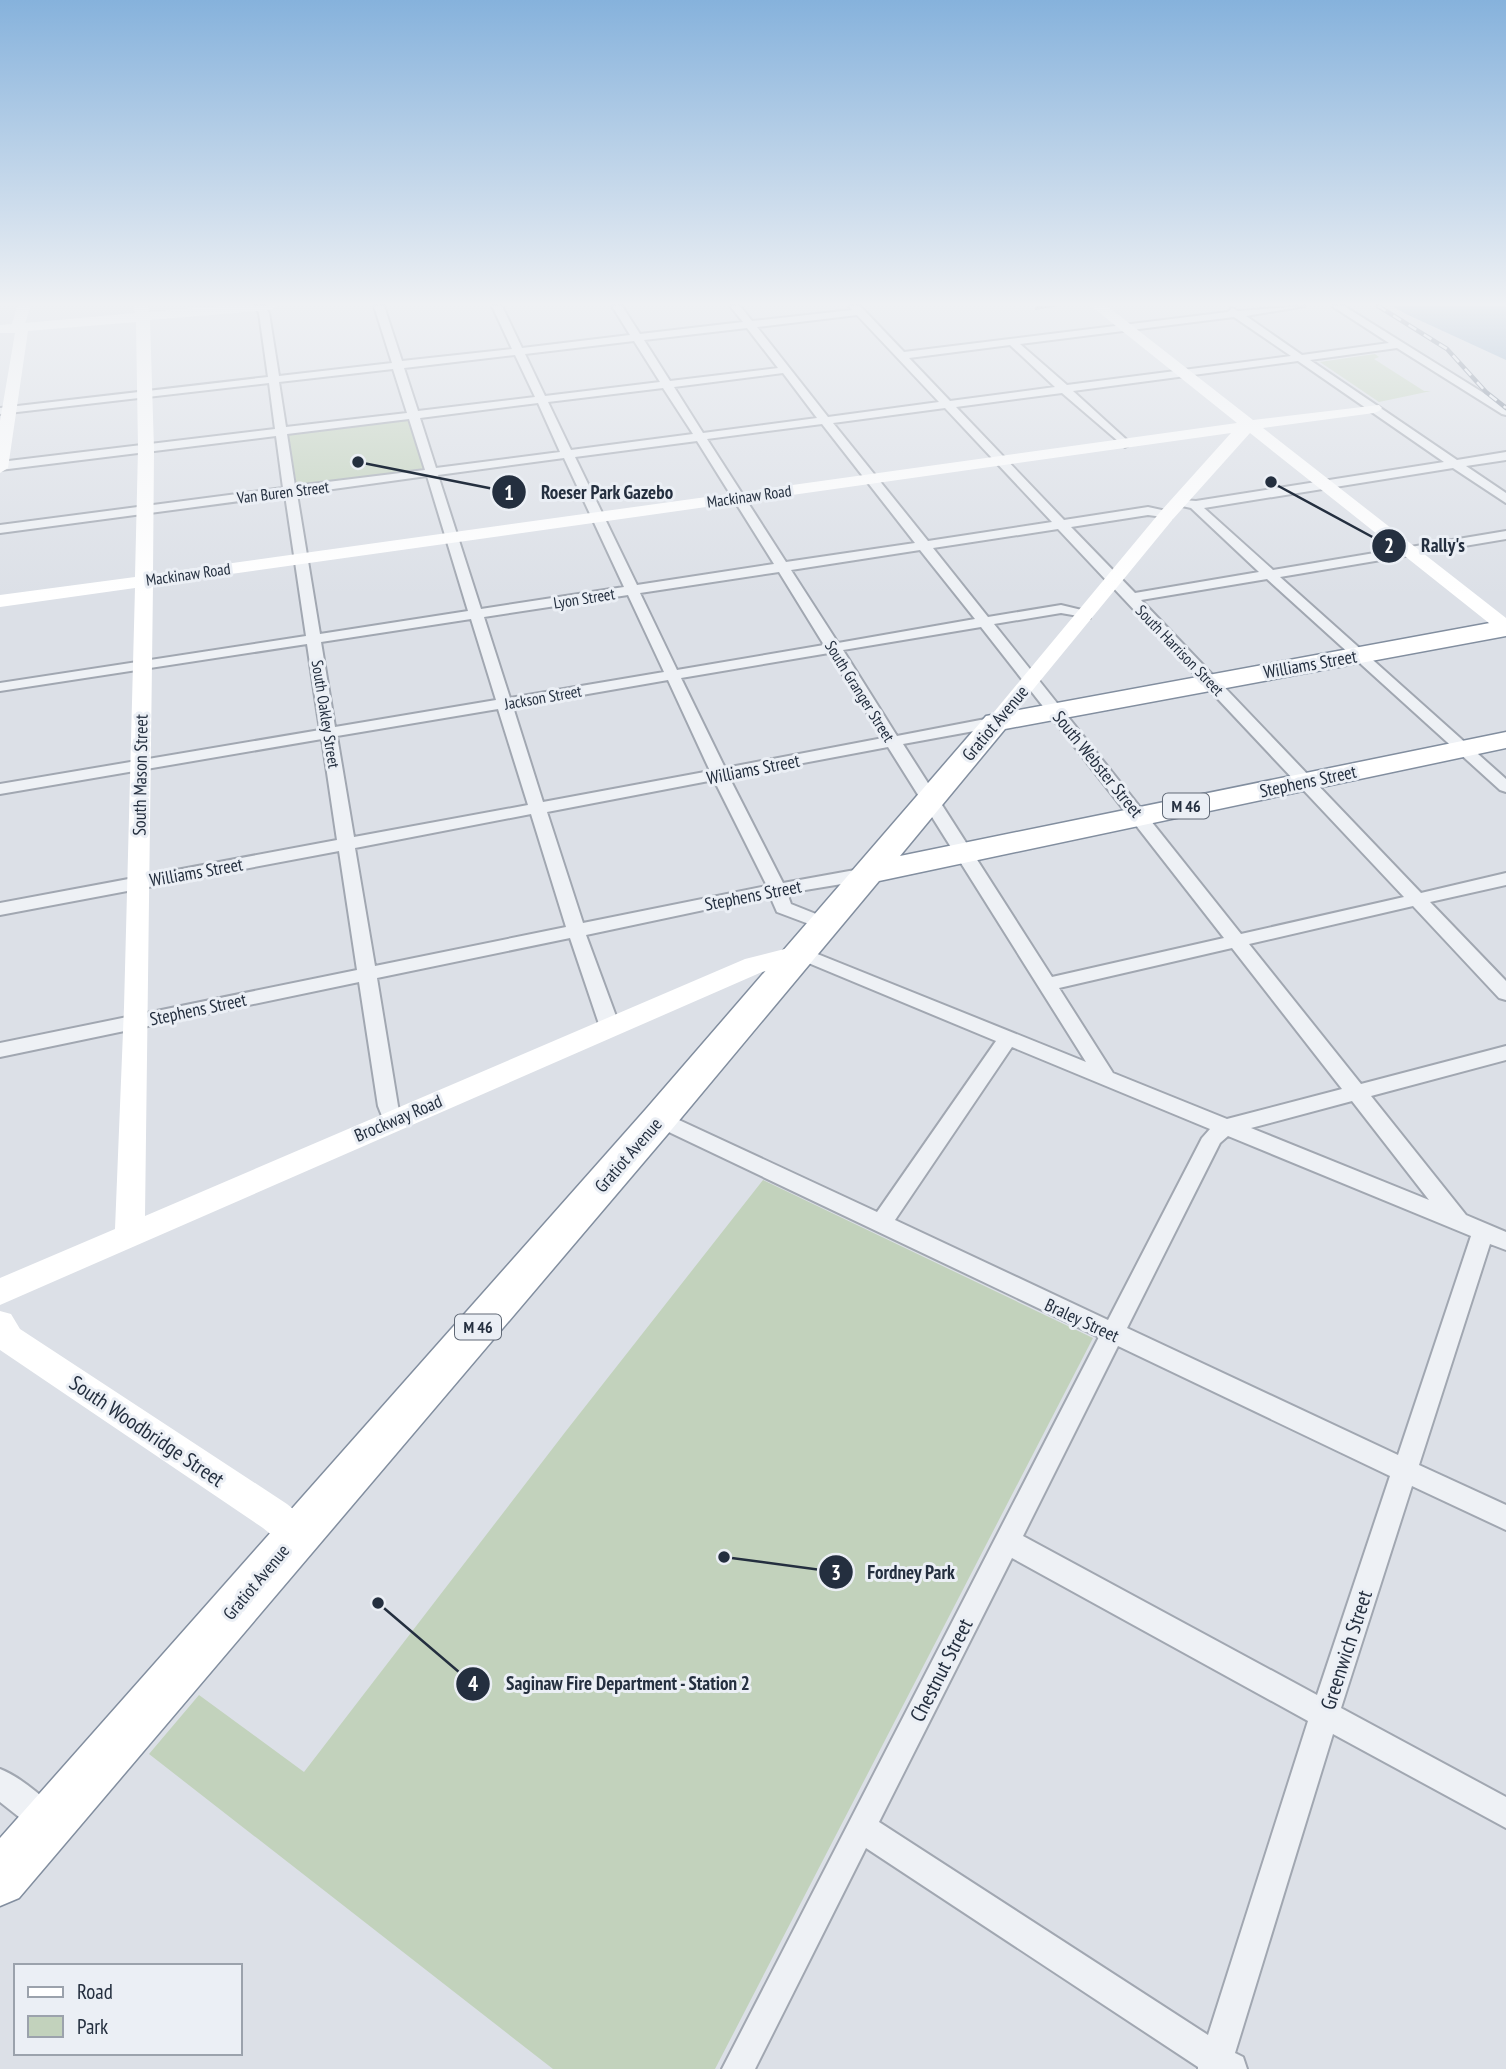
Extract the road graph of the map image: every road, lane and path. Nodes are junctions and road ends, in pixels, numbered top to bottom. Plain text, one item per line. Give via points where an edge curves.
1 (79, 403) edge
2 (145, 403) edge
3 (277, 403) edge
4 (410, 403) edge
5 (520, 403) edge
6 (543, 403) edge
7 (679, 403) edge
8 (810, 403) edge
9 (956, 403) edge
10 (1079, 403) edge
11 (1222, 403) edge
12 (1366, 403) edge
13 (1491, 403) edge
14 (945, 404) junction
15 (1374, 408) junction
16 (5, 411) edge
17 (1506, 412) edge
18 (414, 415) junction
19 (825, 421) junction
20 (1250, 425) junction
21 (282, 432) junction
22 (700, 437) junction
23 (1125, 444) junction
24 (146, 449) junction
25 (568, 454) junction
26 (1506, 456) edge
27 (1000, 460) junction
28 (1455, 464) junction
29 (0, 467) edge
30 (433, 472) junction
31 (871, 479) junction
32 (1328, 485) junction
33 (290, 491) junction
34 (737, 498) junction
35 (1506, 499) edge
36 (1181, 507) junction
37 (145, 510) junction
38 (598, 517) junction
39 (1060, 524) junction
40 (0, 529) edge
41 (1506, 535) edge
42 (452, 538) junction
43 (923, 545) junction
44 (1411, 550) junction
45 (302, 559) junction
46 (782, 566) junction
47 (1269, 574) junction
48 (143, 581) junction
49 (1113, 581) junction
50 (633, 590) junction
51 (1131, 598) junction
52 (0, 601) edge
53 (476, 614) junction
54 (1085, 615) junction
55 (986, 622) junction
56 (1506, 628) edge
57 (315, 639) junction
58 (833, 648) junction
59 (1360, 655) junction
60 (142, 665) junction
61 (674, 674) junction
62 (1031, 680) junction
63 (1212, 683) junction
64 (0, 687) edge
65 (504, 703) junction
66 (1056, 712) junction
67 (996, 722) junction
68 (328, 732) junction
69 (1506, 740) edge
70 (892, 743) junction
71 (1463, 749) junction
72 (141, 765) junction
73 (720, 775) junction
74 (1306, 781) junction
75 (1506, 787) edge
76 (0, 789) edge
77 (931, 799) junction
78 (539, 810) junction
79 (1139, 815) junction
80 (347, 845) junction
81 (963, 851) junction
82 (866, 874) junction
83 (1506, 879) edge
84 (138, 882) junction
85 (778, 889) junction
86 (1417, 900) junction
87 (0, 909) edge
88 (825, 924) junction
89 (576, 931) junction
90 (1236, 940) junction
91 (800, 953) junction
92 (367, 974) junction
93 (1045, 985) junction
94 (1506, 993) edge
95 (137, 1022) junction
96 (610, 1027) junction
97 (1008, 1039) junction
98 (0, 1050) edge
99 (1506, 1054) edge
100 (1105, 1076) junction
101 (1356, 1093) junction
102 (659, 1119) junction
103 (393, 1121) junction
104 (1226, 1127) junction
105 (881, 1224) junction
106 (1483, 1232) edge
107 (130, 1235) junction
108 (0, 1292) edge
109 (0, 1324) edge
110 (1113, 1335) junction
111 (1405, 1470) junction
112 (1506, 1518) edge
113 (297, 1534) junction
114 (1006, 1541) junction
115 (1324, 1716) junction
116 (0, 1783) edge
117 (1506, 1813) edge
118 (48, 1823) junction
119 (861, 1827) junction
120 (0, 1879) edge
121 (1220, 2066) edge
122 (738, 2069) edge

1 - 16 street
2 - 24 main road, South Mason Street
3 - 21 street, South Oakley Street
4 - 18 street
5 - 18 street
6 - 25 street
7 - 22 street, South Granger Street
8 - 19 street, South Webster Street
9 - 14 street, Van Buren Street
10 - 23 street
11 - 20 street
12 - 15 street
13 - 17 street
14 - 19 street, Van Buren Street
14 - 27 street, South Harrison Street
15 - 20 street, Mackinaw Road
15 - 28 street
16 - 29 main road
18 - 21 street
18 - 30 street
19 - 22 street, Van Buren Street
19 - 31 street, South Webster Street
20 - 23 street, Mackinaw Road
20 - 32 street
20 - 36 street, Gratiot Avenue via 1234,438
21 - 24 street
21 - 33 street, South Oakley Street
22 - 25 street, Van Buren Street
22 - 34 street, South Granger Street
23 - 27 street, Mackinaw Road
24 - 29 street
24 - 37 main road, South Mason Street
25 - 30 street, Van Buren Street
25 - 38 street
26 - 28 street, Lyon Street
27 - 31 street, Mackinaw Road
27 - 39 street, South Harrison Street
28 - 32 street, Lyon Street
28 - 35 street
30 - 33 street, Van Buren Street
30 - 42 street
31 - 34 street, Mackinaw Road
31 - 43 street, South Webster Street
32 - 36 street, Lyon Street
32 - 44 street
33 - 37 street, Van Buren Street
33 - 45 street, South Oakley Street
34 - 38 street, Mackinaw Road
34 - 46 street, South Granger Street
36 - 39 street, Lyon Street
36 - 47 street
36 - 49 street, Gratiot Avenue
37 - 40 street, Van Buren Street
37 - 48 main road, South Mason Street
38 - 42 street, Mackinaw Road
38 - 50 street
39 - 43 street, Lyon Street
39 - 49 street, South Harrison Street
41 - 44 street
42 - 45 street, Mackinaw Road
42 - 53 street
43 - 46 street, Lyon Street
43 - 55 street, South Webster Street
44 - 47 street
44 - 56 street
45 - 48 street, Mackinaw Road
45 - 57 street, South Oakley Street
46 - 50 street, Lyon Street
46 - 58 street, South Granger Street
47 - 51 street
47 - 59 street
48 - 52 street, Mackinaw Road
48 - 60 main road, South Mason Street
49 - 51 street, South Harrison Street
49 - 54 street, Gratiot Avenue
50 - 53 street, Lyon Street
50 - 61 street
51 - 63 street, South Harrison Street
53 - 57 street, Lyon Street
53 - 65 street
54 - 55 street, Jackson Street via 1061,610
54 - 62 street, Gratiot Avenue
55 - 58 street, Jackson Street
55 - 62 street, South Webster Street
56 - 59 highway, Williams Street
57 - 60 street, Lyon Street
57 - 68 street, South Oakley Street
58 - 61 street, Jackson Street
58 - 70 street, South Granger Street
59 - 63 highway, Williams Street
59 - 71 street
60 - 64 street, Lyon Street
60 - 72 main road, South Mason Street
61 - 65 street, Jackson Street
61 - 73 street
62 - 66 street, South Webster Street
62 - 67 street, Gratiot Avenue
63 - 66 highway, Williams Street
63 - 74 street, South Harrison Street
65 - 68 street, Jackson Street
65 - 78 street
66 - 67 highway, Williams Street
66 - 79 street, South Webster Street
67 - 70 street, Williams Street
67 - 77 highway, Gratiot Avenue
68 - 72 street, Jackson Street
68 - 80 street, South Oakley Street
69 - 71 highway, Stephens Street / M 46
70 - 73 street, Williams Street
70 - 77 street, South Granger Street
71 - 74 highway, Stephens Street / M 46
71 - 75 street
72 - 76 street, Jackson Street
72 - 84 main road, South Mason Street
73 - 78 street, Williams Street
73 - 85 street
74 - 79 highway, Stephens Street / M 46
74 - 86 street, South Harrison Street
77 - 81 street, South Granger Street
77 - 82 highway, Gratiot Avenue
78 - 80 street, Williams Street
78 - 89 street
79 - 81 highway, Stephens Street / M 46
79 - 90 street, South Webster Street
80 - 84 street, Williams Street
80 - 92 street, South Oakley Street
81 - 82 highway, Stephens Street / M 46
81 - 93 street, South Granger Street
82 - 85 street, Stephens Street
82 - 88 highway, Gratiot Avenue / M 46
83 - 86 street
84 - 87 street, Williams Street
84 - 95 main road, South Mason Street
85 - 88 street via 783,908
85 - 89 street, Stephens Street
86 - 90 street
86 - 94 street, South Harrison Street
88 - 91 highway, Gratiot Avenue / M 46
89 - 92 street, Stephens Street
89 - 96 street
90 - 93 street
90 - 101 street, South Webster Street
91 - 96 street, Brockway Road via 754,965
91 - 97 street
91 - 102 highway, Gratiot Avenue / M 46
92 - 95 street, Stephens Street
92 - 103 street, South Oakley Street
93 - 100 street, South Granger Street
95 - 98 street, Stephens Street
95 - 107 main road, South Mason Street
96 - 103 street, Brockway Road
97 - 100 street
97 - 105 street
99 - 101 street
100 - 104 street
101 - 104 street
101 - 106 street, South Webster Street
102 - 105 street, Braley Street
102 - 113 highway, Gratiot Avenue / M 46
103 - 107 street, Brockway Road
104 - 106 street
104 - 110 street, Chestnut Street via 1212,1138
105 - 110 street, Braley Street
106 - 111 street, Greenwich Street
107 - 108 street, Brockway Road
109 - 113 street, South Woodbridge Street via 9,1339
110 - 111 street, Braley Street
110 - 114 street, Chestnut Street
111 - 112 street, Braley Street
111 - 115 street, Greenwich Street
113 - 118 highway, Gratiot Avenue / M 46
114 - 115 street
114 - 119 street, Chestnut Street
115 - 117 street
115 - 121 street, Greenwich Street
116 - 118 street
118 - 120 highway, Gratiot Avenue / M 46
119 - 121 street
119 - 122 street, Chestnut Street

